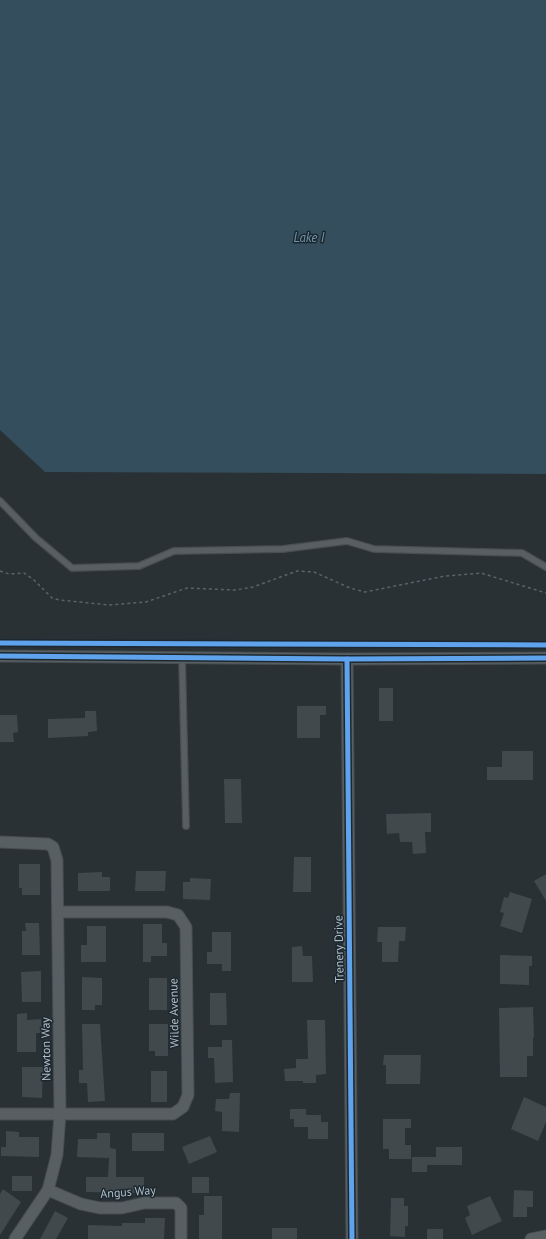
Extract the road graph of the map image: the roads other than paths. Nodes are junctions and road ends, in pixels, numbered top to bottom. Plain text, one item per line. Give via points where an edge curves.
1 (0, 501) edge
2 (546, 567) edge
3 (0, 656) edge
4 (182, 657) junction
5 (546, 658) edge
6 (347, 659) junction
7 (186, 826) dead end
8 (0, 842) edge
9 (58, 912) junction
10 (0, 1114) edge
11 (60, 1114) junction
12 (48, 1190) junction
13 (546, 1236) edge
14 (15, 1239) edge
15 (181, 1239) edge
16 (352, 1239) edge
17 (531, 1239) edge

1 - 2 lane via 36,538 72,568 140,566 174,551 283,549 347,541 374,549 522,553
3 - 4 street
4 - 6 street
4 - 7 lane
5 - 6 street
6 - 16 street, Trenery Drive
8 - 9 street, Newton Way via 42,843 53,848 57,860
9 - 11 street, Newton Way
9 - 11 street, Wilde Avenue via 167,912 178,916 186,927 188,1095 183,1107 173,1114
10 - 11 street, Wilde Avenue
11 - 12 street, Newton Way via 57,1155
12 - 14 street, Newton Way
12 - 15 street, Angus Way via 81,1204 100,1208 122,1208 144,1203 176,1203 181,1208
13 - 17 street

